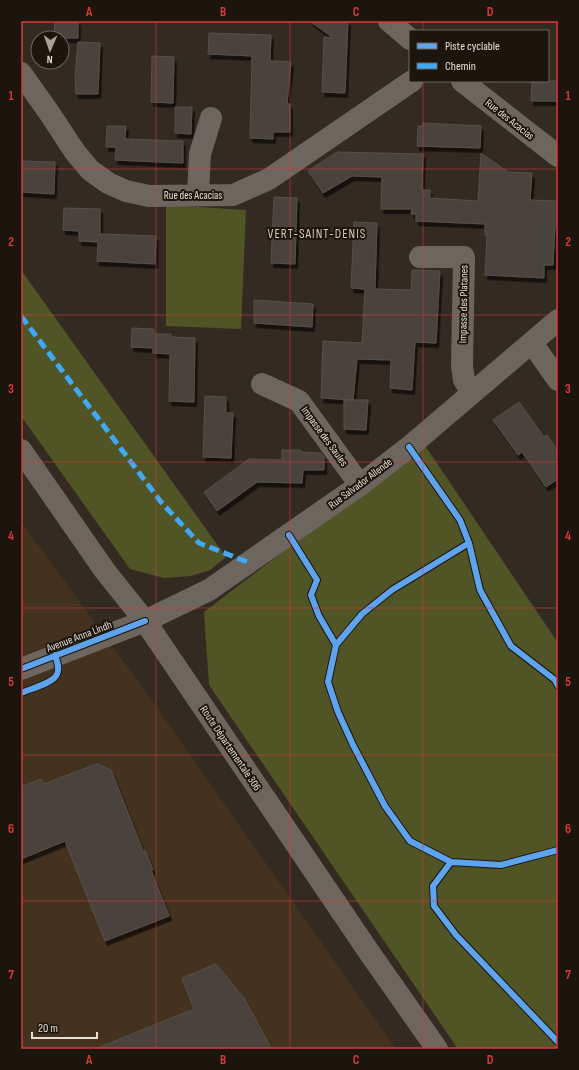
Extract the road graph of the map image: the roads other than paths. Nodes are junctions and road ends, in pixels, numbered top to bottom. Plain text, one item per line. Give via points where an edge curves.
1 (389, 21) edge
2 (409, 38) edge
3 (21, 73) edge
4 (411, 82) edge
5 (463, 82) edge
6 (211, 118) dead end
7 (558, 156) edge
8 (198, 195) junction
9 (420, 257) dead end
10 (558, 320) edge
11 (532, 342) junction
12 (558, 380) edge
13 (262, 384) dead end
14 (472, 392) junction
15 (21, 450) edge
16 (360, 485) junction
17 (145, 621) junction
18 (21, 669) edge
19 (437, 1049) edge

1 - 2 street
3 - 8 street, Rue des Acacias via 75,152 90,170 108,183 126,191 149,196
4 - 8 street, Rue des Acacias via 269,179 233,195
5 - 7 street, Rue des Acacias
6 - 8 street via 200,154
9 - 14 street, Impasse des Platanes via 464,257 462,366 464,380
10 - 11 street, Rue Salvador Allende
11 - 12 street
11 - 14 street, Rue Salvador Allende
13 - 16 street, Impasse des Saules via 299,401
14 - 16 street, Rue Salvador Allende via 409,447
15 - 17 main road, Route Départementale 306 via 105,572
16 - 17 street, Rue Salvador Allende via 209,590
17 - 18 main road, Avenue Anna Lindh
17 - 19 main road, Route Départementale 306

